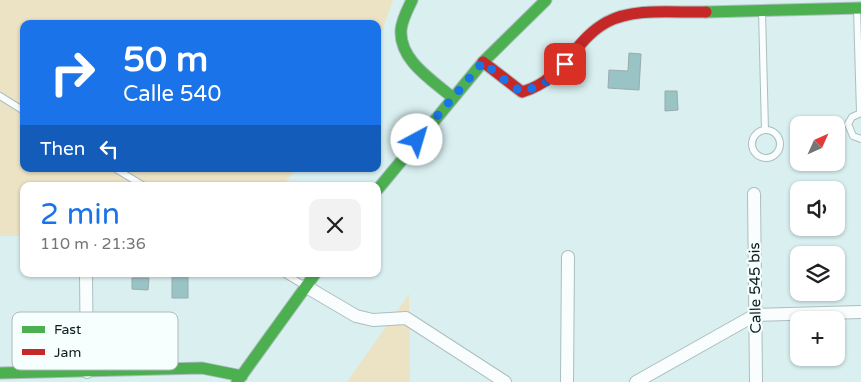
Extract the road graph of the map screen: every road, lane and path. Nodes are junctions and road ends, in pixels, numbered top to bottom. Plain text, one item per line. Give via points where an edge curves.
1 (412, 0) edge
2 (546, 0) edge
3 (859, 8) edge
4 (762, 10) junction
5 (483, 62) junction
6 (0, 96) edge
7 (452, 97) junction
8 (20, 108) edge
9 (861, 113) edge
10 (765, 130) junction
11 (861, 139) edge
12 (121, 172) edge
13 (137, 182) edge
14 (381, 185) edge
15 (754, 194) dead end
16 (568, 257) dead end
17 (86, 277) edge
18 (290, 277) edge
19 (312, 277) edge
20 (305, 286) junction
21 (86, 312) edge
22 (861, 312) edge
23 (755, 315) junction
24 (178, 369) edge
25 (144, 370) edge
26 (87, 372) joint
27 (0, 373) edge
28 (240, 379) edge
29 (505, 382) edge
30 (567, 382) edge
31 (636, 382) edge
32 (756, 382) edge

1 - 7 street via 403,21 403,45 411,60
2 - 5 street
3 - 4 street
3 - 9 lane
4 - 5 street via 619,17 599,27 554,77 522,92
4 - 10 lane
5 - 7 street
6 - 8 lane
7 - 14 street
9 - 11 lane via 849,120 848,129
10 - 10 lane via 777,136 780,146 776,154 767,158 755,154 751,145 757,133
12 - 13 lane
15 - 23 street, Calle 545 bis
16 - 30 street
17 - 21 street
18 - 20 lane
19 - 20 street
20 - 28 street
20 - 29 street via 356,316 373,320 406,318
22 - 23 street
23 - 31 street
23 - 32 street, Calle 545 bis
24 - 28 street via 202,368
25 - 26 street
26 - 27 street

